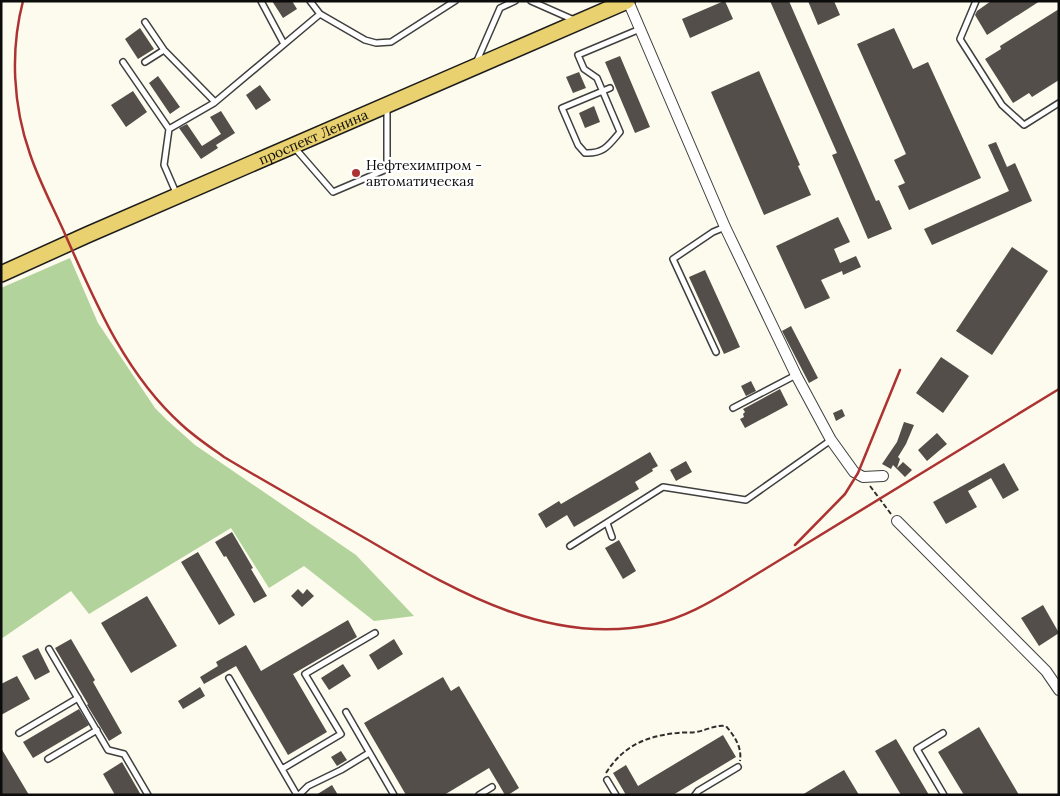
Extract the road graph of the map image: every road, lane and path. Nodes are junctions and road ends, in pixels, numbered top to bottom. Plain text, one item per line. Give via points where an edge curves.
1 (261, 1) edge
2 (310, 1) edge
3 (455, 1) edge
4 (515, 1) edge
5 (531, 1) edge
6 (627, 1) edge
7 (976, 1) edge
8 (320, 14) junction
9 (145, 22) dead end
10 (579, 22) junction
11 (640, 29) junction
12 (284, 44) junction
13 (164, 50) junction
14 (123, 62) dead end
15 (145, 62) dead end
16 (475, 67) junction
17 (610, 88) dead end
18 (603, 91) junction
19 (215, 102) junction
20 (1059, 103) edge
21 (388, 105) junction
22 (169, 129) junction
23 (293, 146) junction
24 (177, 196) junction
25 (725, 227) junction
26 (1, 274) edge
27 (716, 352) dead end
28 (796, 375) junction
29 (733, 408) dead end
30 (831, 440) junction
31 (883, 476) dead end
32 (863, 477) junction
33 (897, 522) joint
34 (607, 523) junction
35 (612, 537) dead end
36 (570, 546) dead end
37 (375, 633) dead end
38 (49, 649) dead end
39 (229, 678) dead end
40 (1059, 690) edge
41 (78, 698) junction
42 (346, 712) dead end
43 (97, 730) junction
44 (19, 733) dead end
45 (943, 733) dead end
46 (369, 753) junction
47 (48, 759) dead end
48 (738, 767) joint
49 (282, 769) junction
50 (607, 780) joint
51 (492, 786) dead end
52 (148, 795) edge
53 (298, 795) edge
54 (394, 795) edge
55 (479, 795) edge
56 (616, 795) edge
57 (694, 795) edge
58 (944, 795) edge

1 - 12 lane
2 - 8 lane
3 - 8 lane via 390,42 365,40
4 - 16 lane via 500,8
5 - 10 lane
6 - 10 main road, проспект Ленина
6 - 11 street
7 - 20 lane via 960,39 1002,105 1024,125
8 - 12 lane
9 - 13 lane
10 - 16 main road, проспект Ленина
11 - 18 lane via 578,55 584,69 597,78
11 - 25 street
12 - 19 lane
13 - 15 lane
13 - 19 lane
14 - 22 lane
16 - 21 main road, проспект Ленина
17 - 18 lane
18 - 18 lane via 620,132 597,154 585,153 578,145 562,108
19 - 22 lane
21 - 23 main road, проспект Ленина
21 - 23 lane via 387,169 378,173 333,192
22 - 24 lane via 164,166
23 - 24 main road, проспект Ленина
24 - 26 main road, проспект Ленина
25 - 27 lane via 673,259
25 - 28 street
28 - 29 lane
28 - 30 street via 820,411
30 - 32 street via 854,472
30 - 34 lane via 746,500 663,488
31 - 32 street
32 - 33 path
33 - 40 street via 1046,672
34 - 35 lane
34 - 36 lane
37 - 49 lane via 305,674 341,734
38 - 41 lane
39 - 49 lane
41 - 43 lane
41 - 44 lane
42 - 46 lane
43 - 47 lane
43 - 52 lane via 108,750 124,754
45 - 58 lane via 917,749
46 - 53 lane via 308,786
46 - 54 lane
48 - 50 path via 741,751 735,737 726,726 715,725 696,732 649,738 629,748 614,760 605,775
48 - 57 lane
49 - 53 lane
50 - 56 lane
51 - 55 lane

